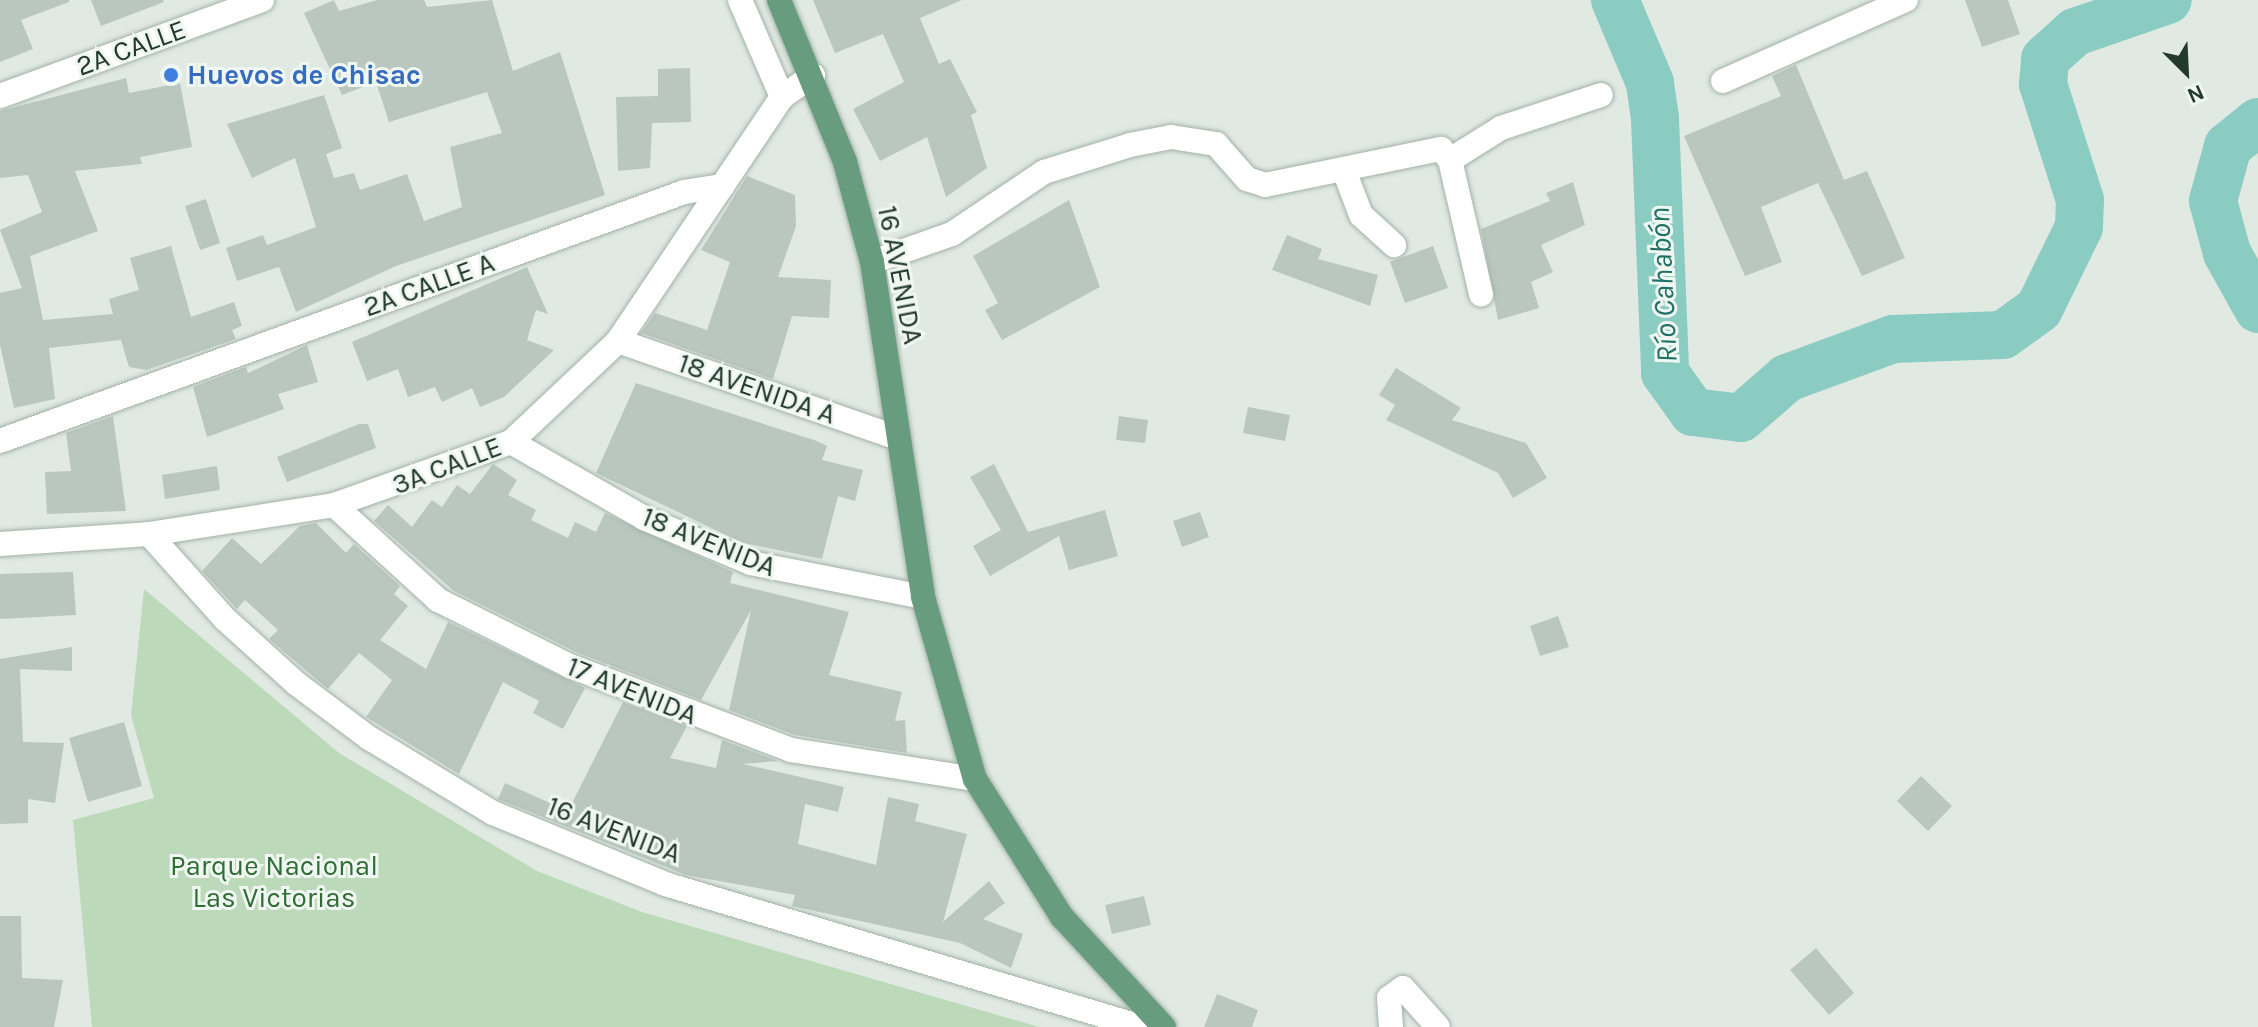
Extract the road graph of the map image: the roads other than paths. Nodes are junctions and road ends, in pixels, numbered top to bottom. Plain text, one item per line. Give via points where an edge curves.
1 (262, 0) edge
2 (740, 0) edge
3 (779, 0) edge
4 (1906, 0) edge
5 (813, 75) junction
6 (1723, 81) dead end
7 (1601, 95) dead end
8 (0, 96) edge
9 (782, 97) junction
10 (1450, 160) junction
11 (1345, 173) junction
12 (723, 186) junction
13 (1394, 245) dead end
14 (872, 262) junction
15 (1481, 294) dead end
16 (618, 341) junction
17 (896, 437) junction
18 (0, 441) edge
19 (511, 442) junction
20 (334, 505) junction
21 (149, 534) junction
22 (0, 544) edge
23 (923, 597) junction
24 (975, 779) junction
25 (1142, 1027) edge
26 (1164, 1027) edge
27 (1391, 1027) edge
28 (1438, 1027) edge

1 - 8 street, 2A CALLE
2 - 9 street
3 - 5 main road, 16 AVENIDA
4 - 6 street
5 - 9 street
5 - 14 main road, 16 AVENIDA
7 - 10 street via 1501,128
9 - 12 street
10 - 11 street via 1441,149
10 - 15 street
11 - 13 street via 1357,209
11 - 14 street via 1265,185 1247,179 1216,144 1171,137 1044,172 952,234
12 - 16 street, 3A CALLE
12 - 18 street, 2A CALLE A via 684,192
14 - 17 main road, 16 AVENIDA
16 - 17 street, 18 AVENIDA A
16 - 19 street, 3A CALLE
17 - 23 main road, 16 AVENIDA
19 - 20 street, 3A CALLE
19 - 23 street, 18 AVENIDA via 725,553 794,575
20 - 21 street, 3A CALLE
20 - 24 street, 17 AVENIDA via 438,600 570,666 791,750
21 - 22 street, 3A CALLE
21 - 25 street, 16 AVENIDA via 225,619 297,684 369,738 493,813 665,884
23 - 24 main road, 16 AVENIDA
24 - 26 main road, 16 AVENIDA via 1062,917
27 - 28 street via 1389,998 1403,988

